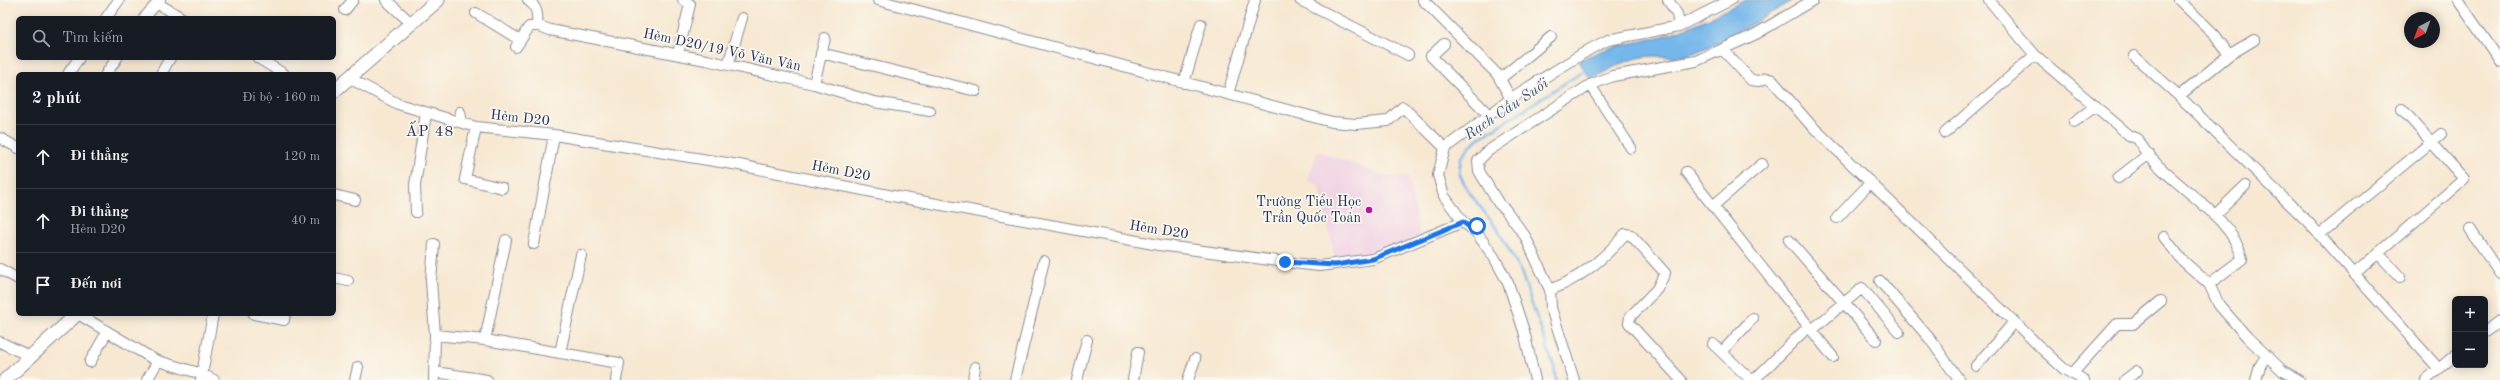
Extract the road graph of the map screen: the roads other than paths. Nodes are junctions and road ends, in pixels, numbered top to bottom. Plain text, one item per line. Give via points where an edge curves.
1 (119, 0) edge
2 (353, 0) edge
3 (386, 0) edge
4 (438, 0) edge
5 (528, 0) edge
6 (683, 0) edge
7 (878, 0) edge
8 (1255, 0) edge
9 (1300, 0) edge
10 (1424, 0) edge
11 (1668, 0) edge
12 (1731, 0) edge
13 (1813, 0) edge
14 (1989, 0) edge
15 (2179, 0) edge
16 (2458, 0) edge
17 (158, 1) edge
18 (345, 10) dead end
19 (476, 13) dead end
20 (107, 16) edge
21 (146, 16) edge
22 (179, 16) edge
23 (742, 18) dead end
24 (411, 23) junction
25 (1201, 24) dead end
26 (537, 25) junction
27 (1680, 26) junction
28 (1551, 37) dead end
29 (825, 38) dead end
30 (2254, 40) dead end
31 (1444, 44) dead end
32 (1723, 50) junction
33 (821, 53) junction
34 (678, 54) junction
35 (1408, 55) dead end
36 (2035, 55) junction
37 (2229, 55) junction
38 (2134, 56) dead end
39 (78, 60) edge
40 (116, 60) edge
41 (169, 60) edge
42 (261, 60) edge
43 (2500, 61) edge
44 (728, 65) junction
45 (69, 72) edge
46 (107, 72) edge
47 (162, 72) edge
48 (281, 72) edge
49 (349, 78) junction
50 (1500, 79) junction
51 (1184, 83) junction
52 (814, 84) junction
53 (1590, 85) junction
54 (336, 89) edge
55 (976, 91) dead end
56 (1228, 94) junction
57 (2179, 96) junction
58 (1511, 99) junction
59 (2096, 106) junction
60 (2402, 109) dead end
61 (930, 111) dead end
62 (426, 113) junction
63 (1489, 115) junction
64 (2074, 122) dead end
65 (476, 127) junction
66 (1945, 133) dead end
67 (2441, 134) dead end
68 (554, 136) junction
69 (0, 138) edge
70 (2432, 143) junction
71 (16, 147) edge
72 (1445, 148) junction
73 (1631, 148) dead end
74 (2149, 154) junction
75 (1762, 164) dead end
76 (1686, 172) dead end
77 (2118, 178) dead end
78 (1871, 182) junction
79 (2245, 186) dead end
80 (502, 188) dead end
81 (336, 195) edge
82 (356, 200) dead end
83 (1714, 206) junction
84 (416, 212) dead end
85 (2214, 216) junction
86 (1837, 218) dead end
87 (1463, 222) junction
88 (2470, 229) dead end
89 (2319, 235) junction
90 (2164, 237) dead end
91 (506, 240) dead end
92 (1789, 240) dead end
93 (434, 244) dead end
94 (534, 244) dead end
95 (2378, 253) junction
96 (581, 255) dead end
97 (1044, 261) dead end
98 (0, 269) edge
99 (2354, 274) junction
100 (2500, 274) edge
101 (2400, 277) dead end
102 (16, 278) edge
103 (336, 278) edge
104 (348, 281) dead end
105 (1880, 281) dead end
106 (2209, 284) junction
107 (1550, 290) junction
108 (2160, 301) dead end
109 (1844, 303) junction
110 (75, 316) edge
111 (80, 316) edge
112 (213, 316) edge
113 (264, 316) edge
114 (285, 316) edge
115 (1753, 318) dead end
116 (2500, 321) edge
117 (2014, 322) junction
118 (1811, 328) junction
119 (2488, 330) edge
120 (107, 332) junction
121 (1899, 332) dead end
122 (435, 336) junction
123 (485, 340) junction
124 (1086, 340) dead end
125 (1876, 340) dead end
126 (0, 342) edge
127 (1714, 344) dead end
128 (1138, 352) dead end
129 (1722, 352) junction
130 (560, 353) junction
131 (29, 356) junction
132 (2266, 356) junction
133 (1833, 357) dead end
134 (2452, 358) edge
135 (1194, 359) dead end
136 (158, 361) junction
137 (90, 362) dead end
138 (1976, 366) dead end
139 (358, 367) dead end
140 (975, 367) dead end
141 (2440, 369) junction
142 (2137, 370) dead end
143 (2072, 374) junction
144 (434, 376) edge
145 (202, 377) edge
146 (5, 380) edge
147 (147, 380) edge
148 (214, 380) edge
149 (355, 380) edge
150 (487, 380) edge
151 (616, 380) edge
152 (973, 380) edge
153 (1015, 380) edge
154 (1077, 380) edge
155 (1133, 380) edge
156 (1188, 380) edge
157 (1535, 380) edge
158 (1574, 380) edge
159 (1681, 380) edge
160 (1752, 380) edge
161 (1960, 380) edge
162 (2084, 380) edge
163 (2125, 380) edge
164 (2256, 380) edge
165 (2299, 380) edge
166 (2426, 380) edge

1 - 20 street
2 - 18 street
3 - 24 street
4 - 24 street
5 - 26 street via 537,10
6 - 34 street via 690,4
7 - 51 street via 1016,35
8 - 56 street
9 - 35 street
10 - 50 street
11 - 27 street via 1677,14
12 - 27 street
13 - 32 street via 1756,34
14 - 36 street
15 - 37 street via 2215,35
16 - 43 street
17 - 21 street
17 - 22 street
19 - 26 street via 518,44 529,27
23 - 44 street
24 - 49 street
25 - 51 street
26 - 34 street, Hẻm D20/19 Võ Văn Vân
27 - 58 street via 1608,40 1568,60
28 - 50 street
29 - 33 street
30 - 37 street
31 - 63 street via 1431,56
32 - 53 street via 1696,61 1613,76
32 - 78 street via 1751,80 1772,80 1808,123
33 - 52 street
33 - 55 street
34 - 44 street, Hẻm D20/19 Võ Văn Vân
36 - 59 street
36 - 66 street
37 - 57 street
38 - 57 street
39 - 45 street
40 - 46 street
41 - 47 street
42 - 48 street
44 - 52 street, Hẻm D20/19 Võ Văn Vân
49 - 54 street
49 - 62 street, Hẻm D20 via 398,104
50 - 58 street
51 - 56 street
52 - 61 street, Hẻm D20/19 Võ Văn Vân via 874,102
53 - 73 street
53 - 107 street via 1514,134 1478,161 1480,171 1497,206 1505,209 1525,236
56 - 72 street via 1308,116 1350,124 1388,121 1403,107
57 - 89 street
58 - 63 street
59 - 64 street
59 - 74 street via 2129,135 2138,139
60 - 70 street
62 - 65 street, Hẻm D20 via 462,117
62 - 84 street via 415,185
63 - 72 street
65 - 68 street, Hẻm D20
65 - 80 street via 465,179
67 - 70 street
68 - 87 street, Hẻm D20 via 739,165 1159,245 1292,263 1335,265 1373,259
68 - 94 street
69 - 71 street
70 - 89 street
70 - 95 street via 2464,180
72 - 87 street via 1439,167 1439,183 1446,201
74 - 77 street
74 - 85 street
75 - 83 street
76 - 83 street
78 - 86 street
78 - 117 street
79 - 85 street
81 - 82 street
83 - 118 street
85 - 106 street via 2240,249 2242,259
87 - 157 street via 1475,228 1508,283 1524,330
88 - 100 street
89 - 99 street
90 - 106 street via 2182,260
91 - 123 street
92 - 109 street
93 - 122 street via 431,281
95 - 99 street
95 - 101 street
96 - 130 street
97 - 153 street
98 - 102 street
99 - 141 street
103 - 104 street
105 - 161 street via 1930,339
106 - 132 street via 2223,310
107 - 158 street via 1552,308
107 - 159 street via 1574,278 1609,253 1625,234 1632,235 1665,273 1657,289 1630,317 1629,323
108 - 143 street via 2133,324 2117,324
109 - 118 street
109 - 121 street via 1862,288
109 - 125 street
110 - 131 street
111 - 120 street
112 - 145 street
113 - 114 street via 284,320
115 - 129 street
116 - 119 street
117 - 138 street
117 - 143 street via 2064,370
118 - 133 street
118 - 160 street
120 - 136 street
120 - 137 street
122 - 123 street
122 - 144 street
123 - 130 street
124 - 154 street
126 - 131 street
127 - 129 street
128 - 155 street
129 - 160 street
130 - 151 street via 619,363
131 - 146 street
132 - 164 street
132 - 165 street via 2282,371
134 - 141 street
135 - 156 street
136 - 145 street
136 - 147 street
139 - 149 street
140 - 152 street
141 - 166 street
142 - 163 street
143 - 162 street
144 - 150 street
145 - 148 street

